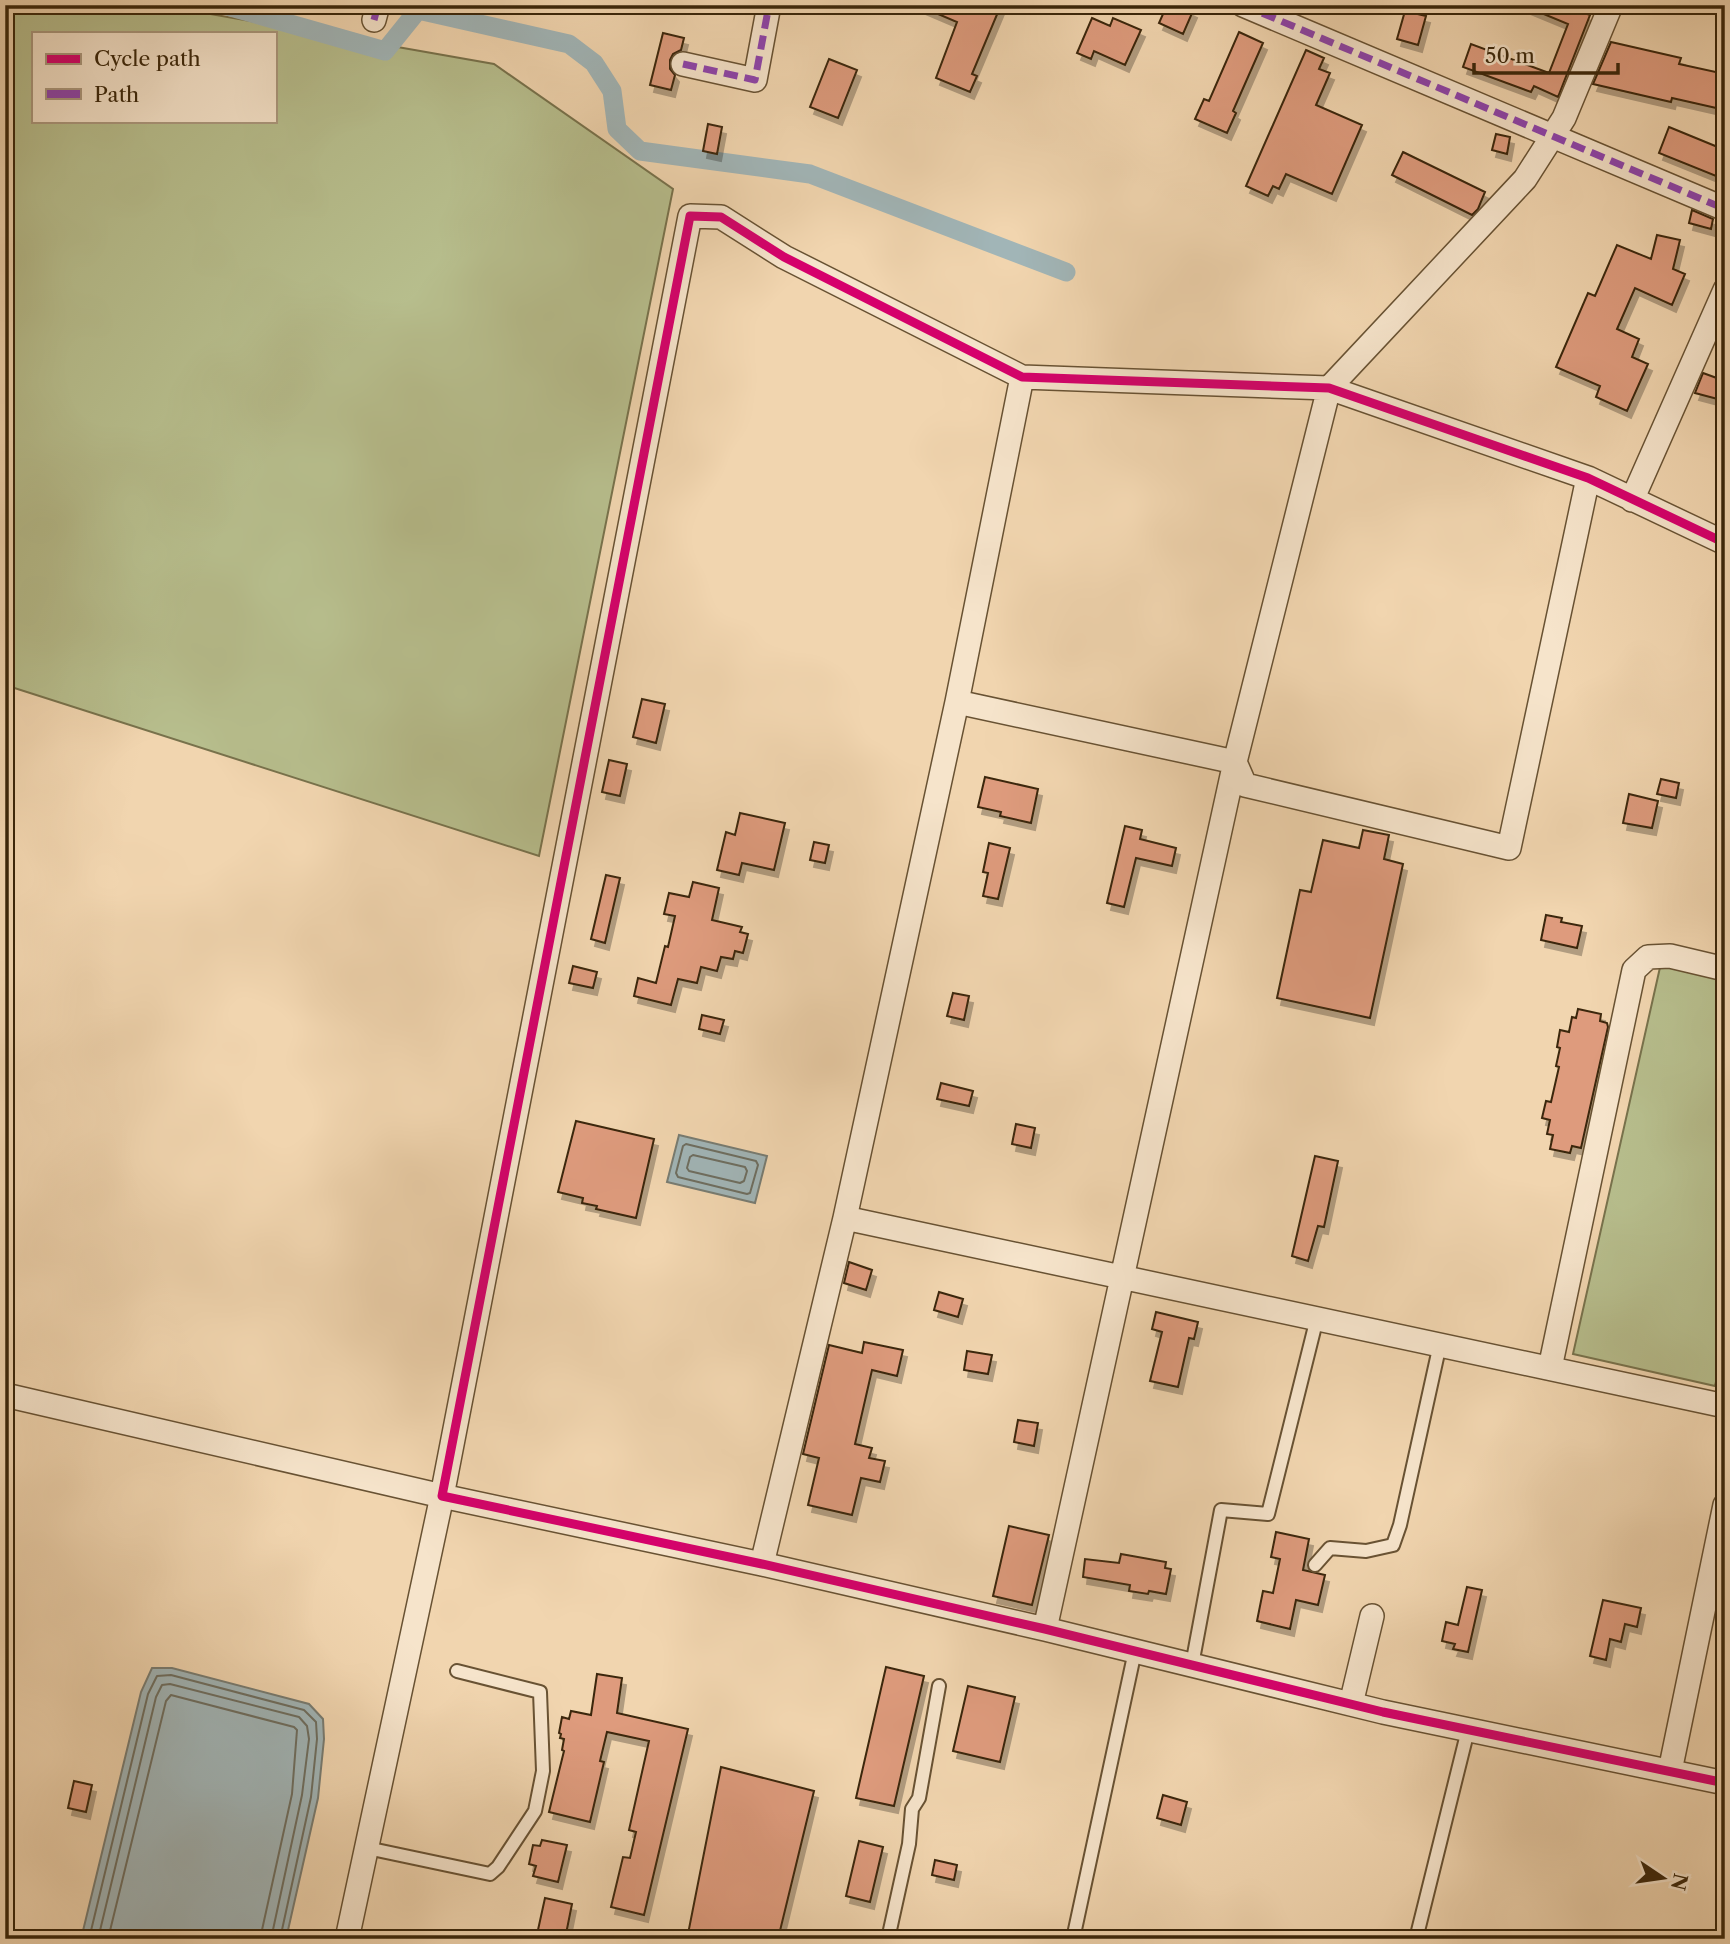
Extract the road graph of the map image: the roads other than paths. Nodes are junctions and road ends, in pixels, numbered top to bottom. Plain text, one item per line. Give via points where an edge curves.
1 (769, 5) edge
2 (1243, 5) edge
3 (1611, 5) edge
4 (683, 64) dead end
5 (1725, 209) edge
6 (1725, 290) edge
7 (1022, 377) junction
8 (1329, 388) junction
9 (1588, 478) junction
10 (1633, 500) junction
11 (1725, 543) edge
12 (957, 702) junction
13 (1235, 762) junction
14 (1725, 969) edge
15 (845, 1218) junction
16 (1124, 1277) junction
17 (1317, 1318) junction
18 (1440, 1344) junction
19 (1550, 1368) junction
20 (5, 1395) edge
21 (1725, 1406) edge
22 (442, 1496) junction
23 (1725, 1505) edge
24 (762, 1564) junction
25 (1315, 1565) dead end
26 (1373, 1616) dead end
27 (1045, 1629) junction
28 (1135, 1651) junction
29 (1192, 1665) junction
30 (457, 1671) dead end
31 (939, 1686) dead end
32 (1350, 1704) junction
33 (1468, 1730) junction
34 (1670, 1771) junction
35 (1725, 1783) edge
36 (367, 1848) junction
37 (347, 1939) edge
38 (888, 1939) edge
39 (1073, 1939) edge
40 (1416, 1939) edge

1 - 4 street via 755,80
2 - 5 street
3 - 8 street via 1564,118 1525,179
6 - 10 street
7 - 8 street
7 - 12 street
7 - 22 street via 784,257 721,217 690,216
8 - 9 street
8 - 13 street
9 - 10 street
9 - 13 street via 1509,848 1245,785
10 - 11 street
12 - 13 street
12 - 15 street
13 - 16 street
14 - 19 street via 1670,956 1648,957 1634,970
15 - 16 street
15 - 24 street
16 - 17 street
16 - 27 street
17 - 18 street
17 - 29 lane via 1268,1514 1221,1510
18 - 19 street
18 - 25 lane via 1393,1545 1366,1551 1330,1548
19 - 21 street
20 - 22 street
22 - 24 street
22 - 36 street
23 - 34 street
24 - 27 street
26 - 32 street
27 - 28 street
28 - 29 street
28 - 39 lane
29 - 32 street
30 - 36 lane via 540,1692 543,1771 535,1811 490,1874
31 - 38 lane
32 - 33 street
33 - 34 street
33 - 40 lane
34 - 35 street
36 - 37 street

